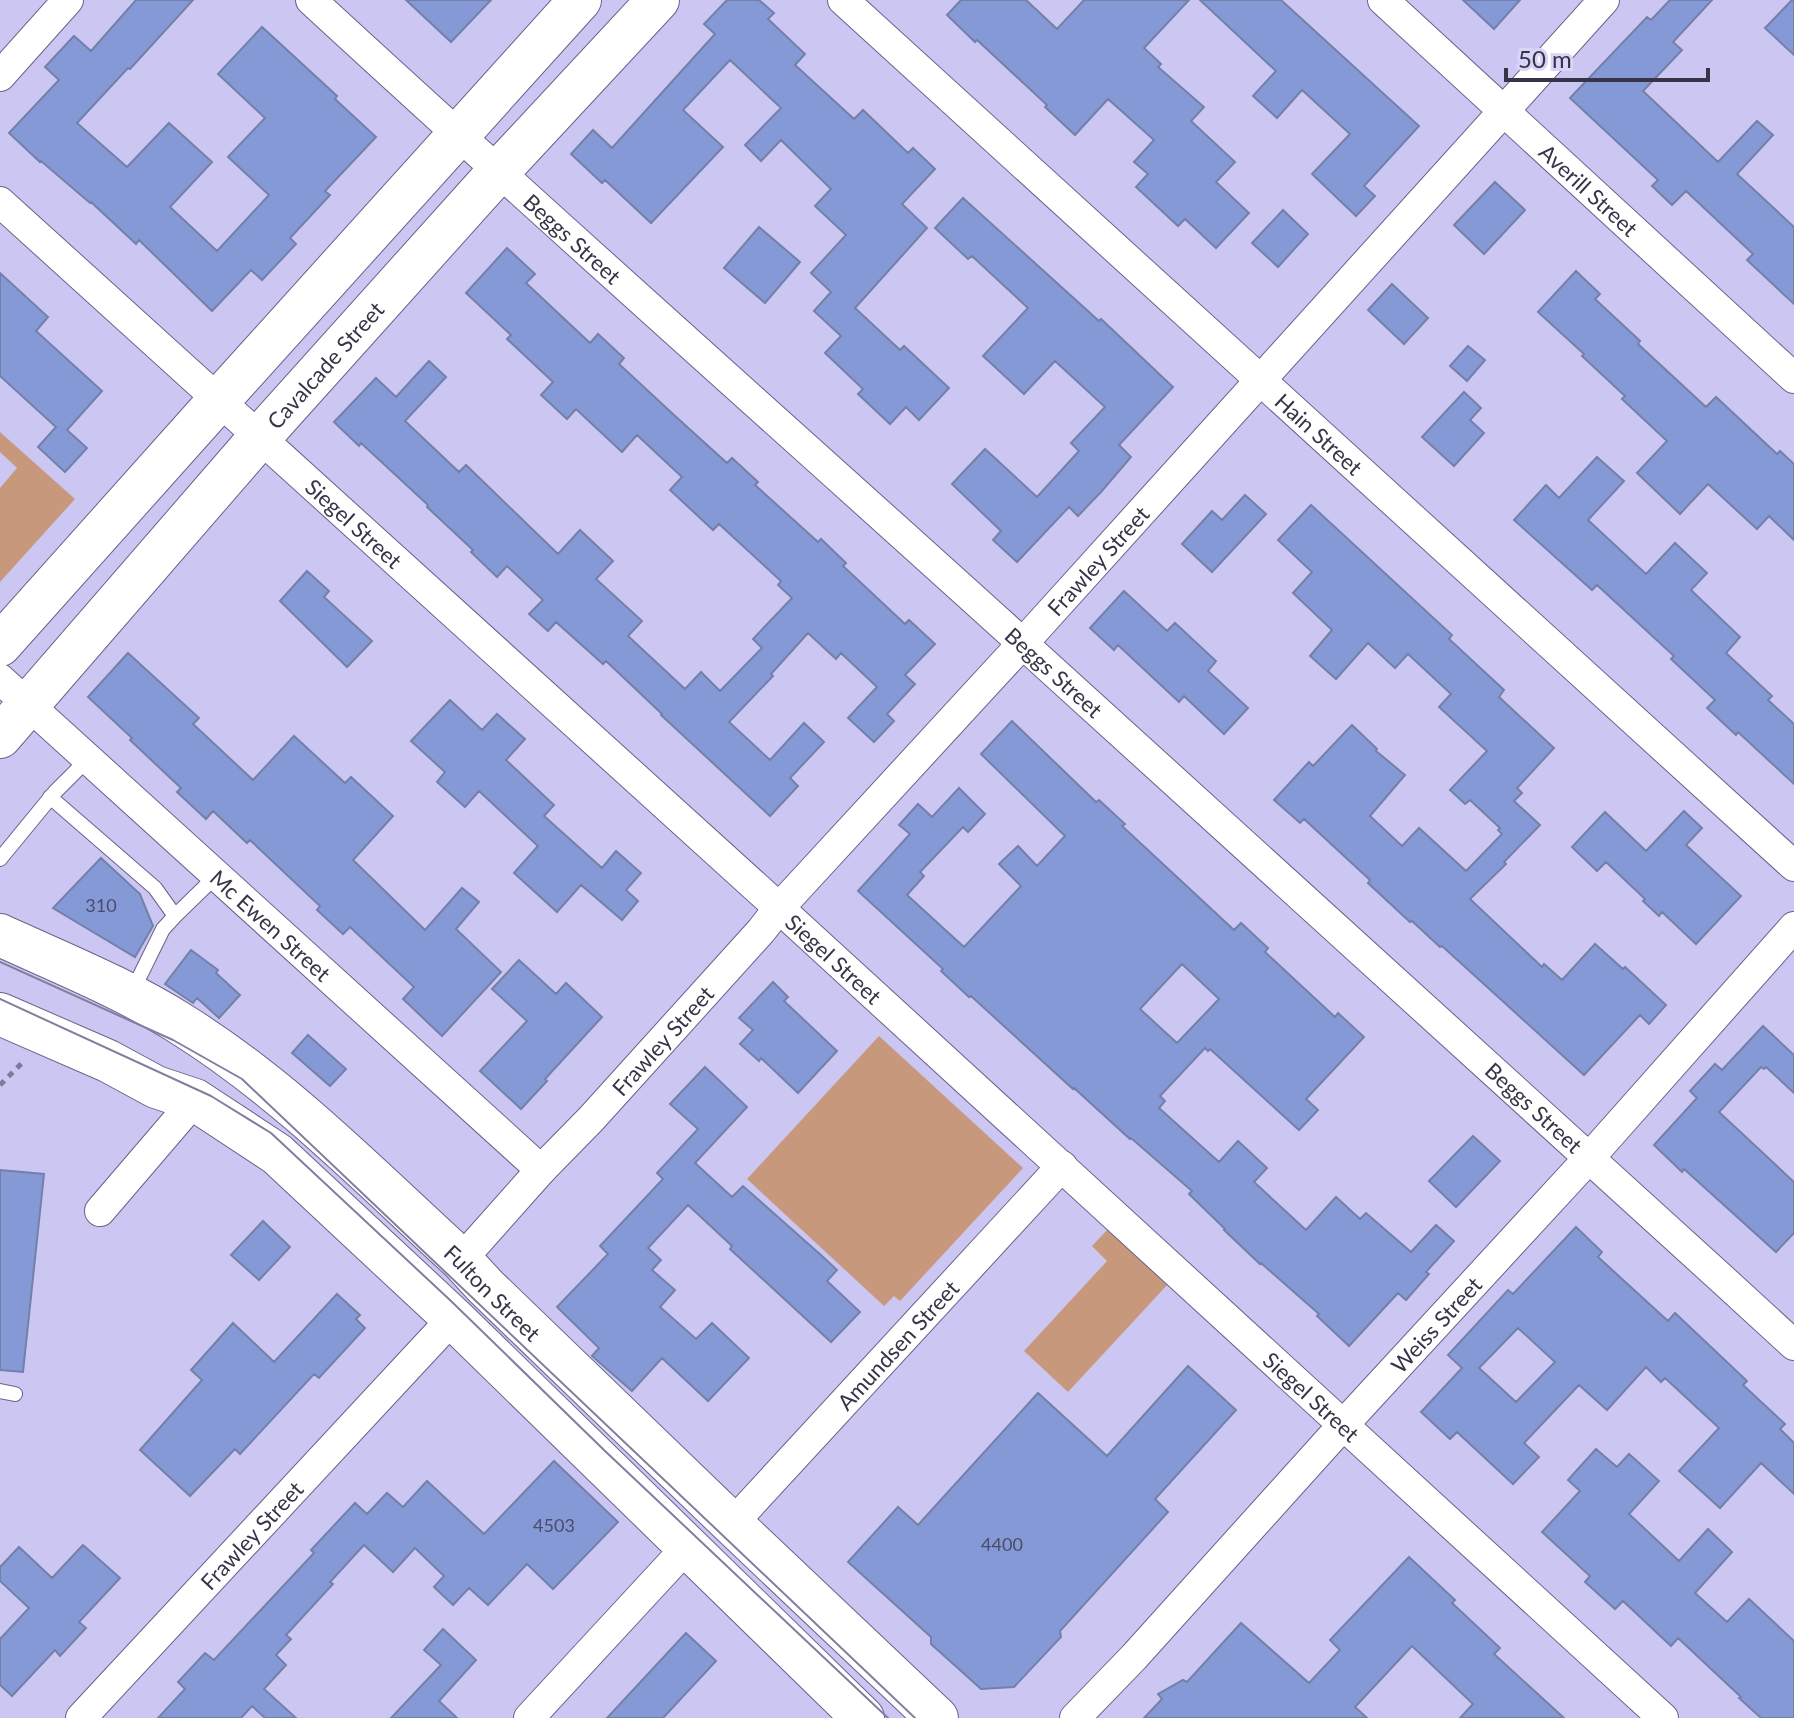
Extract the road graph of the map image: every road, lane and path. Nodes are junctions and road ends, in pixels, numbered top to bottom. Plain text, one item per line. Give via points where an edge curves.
1 (68, 0) edge
2 (311, 0) edge
3 (580, 0) edge
4 (658, 0) edge
5 (843, 0) edge
6 (1383, 0) edge
7 (1604, 0) edge
8 (0, 76) edge
9 (1504, 110) junction
10 (458, 136) junction
11 (498, 172) junction
12 (0, 202) edge
13 (1794, 378) edge
14 (1260, 380) junction
15 (219, 400) junction
16 (260, 437) junction
17 (1023, 643) junction
18 (0, 645) edge
19 (14, 692) edge
20 (0, 737) edge
21 (87, 760) junction
22 (50, 797) junction
23 (0, 859) edge
24 (1794, 866) edge
25 (216, 876) junction
26 (779, 908) junction
27 (175, 916) junction
28 (1794, 927) edge
29 (0, 935) edge
30 (130, 996) junction
31 (0, 1014) edge
32 (195, 1100) junction
33 (1590, 1157) junction
34 (1062, 1166) junction
35 (541, 1170) junction
36 (100, 1211) dead end
37 (461, 1260) junction
38 (453, 1318) junction
39 (1794, 1345) edge
40 (1344, 1424) junction
41 (732, 1524) junction
42 (687, 1547) junction
43 (81, 1718) edge
44 (529, 1718) edge
45 (863, 1718) edge
46 (937, 1718) edge
47 (1075, 1718) edge
48 (1663, 1718) edge

1 - 8 street
2 - 10 street, Beggs Street
3 - 10 main road
4 - 11 main road, Cavalcade Street
5 - 14 street, Hain Street
6 - 9 street, Averill Street
7 - 9 street, Frawley Street
9 - 13 street, Averill Street
9 - 14 street, Frawley Street
10 - 11 street, Beggs Street
10 - 15 main road
11 - 16 main road, Cavalcade Street
11 - 17 street, Beggs Street
12 - 15 street, Siegel Street
14 - 17 street, Frawley Street
14 - 24 street, Hain Street
15 - 16 street, Siegel Street
15 - 18 main road
16 - 19 main road, Cavalcade Street
16 - 26 street, Siegel Street
17 - 26 street, Frawley Street
17 - 33 street, Beggs Street
19 - 20 main road, Cavalcade Street
19 - 21 street, Mc Ewen Street
21 - 22 lane
21 - 25 street, Mc Ewen Street
22 - 23 lane
22 - 27 lane via 155,888
25 - 27 lane
25 - 35 street, Mc Ewen Street
26 - 34 street, Siegel Street
26 - 35 street, Frawley Street
27 - 30 lane via 163,929
28 - 33 street, Weiss Street
29 - 30 main road, Fulton Street
30 - 37 main road, Fulton Street via 183,1025 269,1085
31 - 32 main road, Fulton Street
32 - 36 street
32 - 38 main road, Fulton Street via 277,1154
33 - 39 street, Beggs Street
33 - 40 street, Weiss Street
34 - 40 street, Siegel Street
34 - 41 street, Amundsen Street
35 - 37 street, Frawley Street
37 - 41 main road, Fulton Street
38 - 42 main road, Fulton Street
38 - 43 street, Frawley Street
40 - 47 street, Weiss Street
40 - 48 street, Siegel Street
41 - 46 main road, Fulton Street
42 - 44 street
42 - 45 main road, Fulton Street

